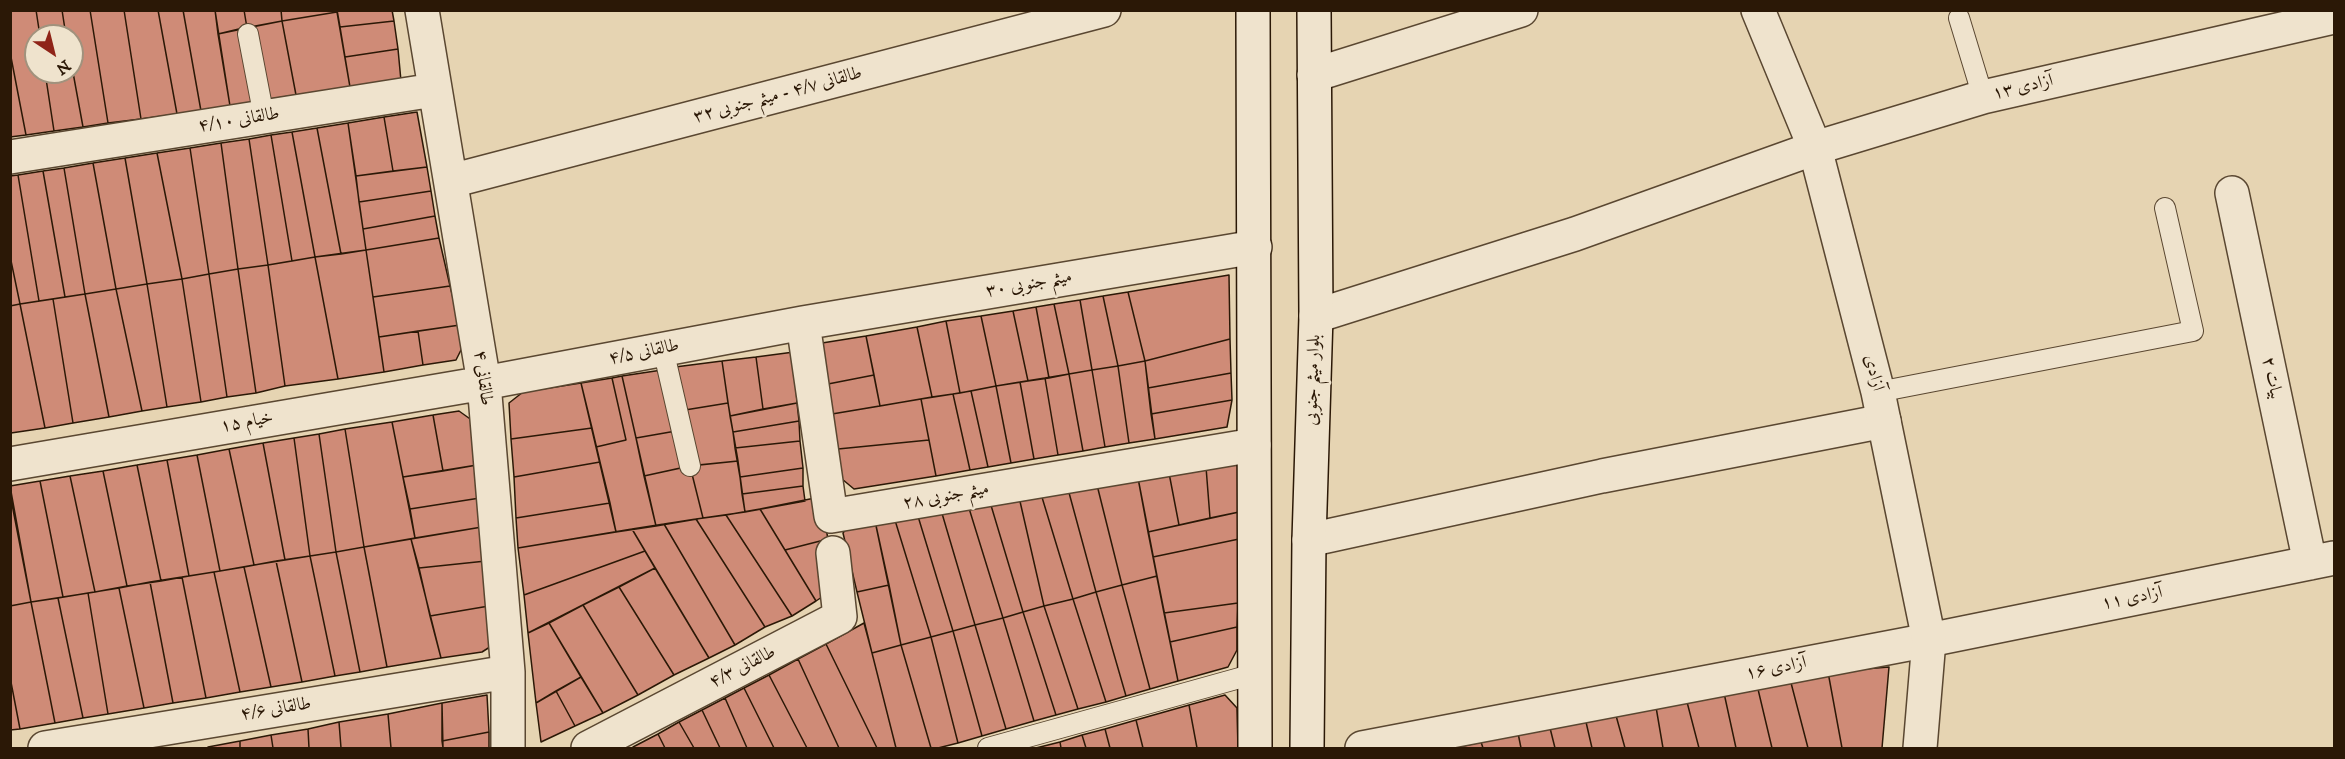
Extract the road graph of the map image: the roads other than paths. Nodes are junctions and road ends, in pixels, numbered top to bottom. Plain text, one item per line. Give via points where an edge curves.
1 (422, 10) edge
2 (1104, 10) edge
3 (1253, 10) edge
4 (1314, 10) edge
5 (1758, 10) edge
6 (1515, 13) edge
7 (2326, 16) edge
8 (1959, 18) dead end
9 (248, 34) dead end
10 (1314, 75) junction
11 (434, 90) junction
12 (1983, 97) junction
13 (264, 117) junction
14 (1815, 148) junction
15 (10, 157) edge
16 (451, 181) junction
17 (2232, 193) dead end
18 (2165, 207) dead end
19 (1255, 247) junction
20 (1316, 316) junction
21 (803, 323) junction
22 (663, 349) junction
23 (484, 383) junction
24 (1881, 407) junction
25 (1254, 445) junction
26 (10, 464) edge
27 (690, 466) dead end
28 (1309, 540) junction
29 (832, 553) dead end
30 (2322, 560) edge
31 (1929, 640) junction
32 (507, 672) junction
33 (1254, 674) junction
34 (45, 748) edge
35 (508, 748) edge
36 (588, 748) edge
37 (988, 748) edge
38 (1255, 748) edge
39 (1307, 748) edge
40 (1362, 748) edge
41 (1920, 748) edge

1 - 11 street, طالقانی ۴
2 - 16 street, طالقانی ۴/۷ - میثم جنوبی ۳۲
3 - 19 street
4 - 10 street, بلوار میثم جنوبی
5 - 14 street, آزادی
6 - 10 street
7 - 12 street, آزادی ۱۳
8 - 12 lane
9 - 13 lane
10 - 20 street, بلوار میثم جنوبی
11 - 13 street, طالقانی ۴/۱۰
11 - 16 street, طالقانی ۴
12 - 14 street, آزادی ۱۳
13 - 15 street, طالقانی ۴/۱۰
14 - 20 street, آزادی ۱۳ via 1575,234
14 - 24 street, آزادی
16 - 23 street, طالقانی ۴
17 - 30 street, بیات ۲
18 - 24 lane via 2193,331
19 - 21 street, میثم جنوبی ۳۰
19 - 25 street
20 - 28 street, بلوار میثم جنوبی
21 - 22 street, طالقانی ۴/۵
21 - 25 street, میثم جنوبی ۲۸ via 831,516
22 - 23 street, طالقانی ۴/۵
22 - 27 lane
23 - 26 street, خیام ۱۵
23 - 32 street, طالقانی ۴
24 - 28 street via 1602,476
24 - 31 street, آزادی
25 - 33 street
28 - 39 street, بلوار میثم جنوبی
29 - 36 street, طالقانی ۴/۳ via 840,617
30 - 31 street, آزادی ۱۱
31 - 40 street, آزادی ۱۶
31 - 41 street, آزادی
32 - 34 street, طالقانی ۴/۶
32 - 35 street, طالقانی ۴
33 - 37 lane
33 - 38 street

